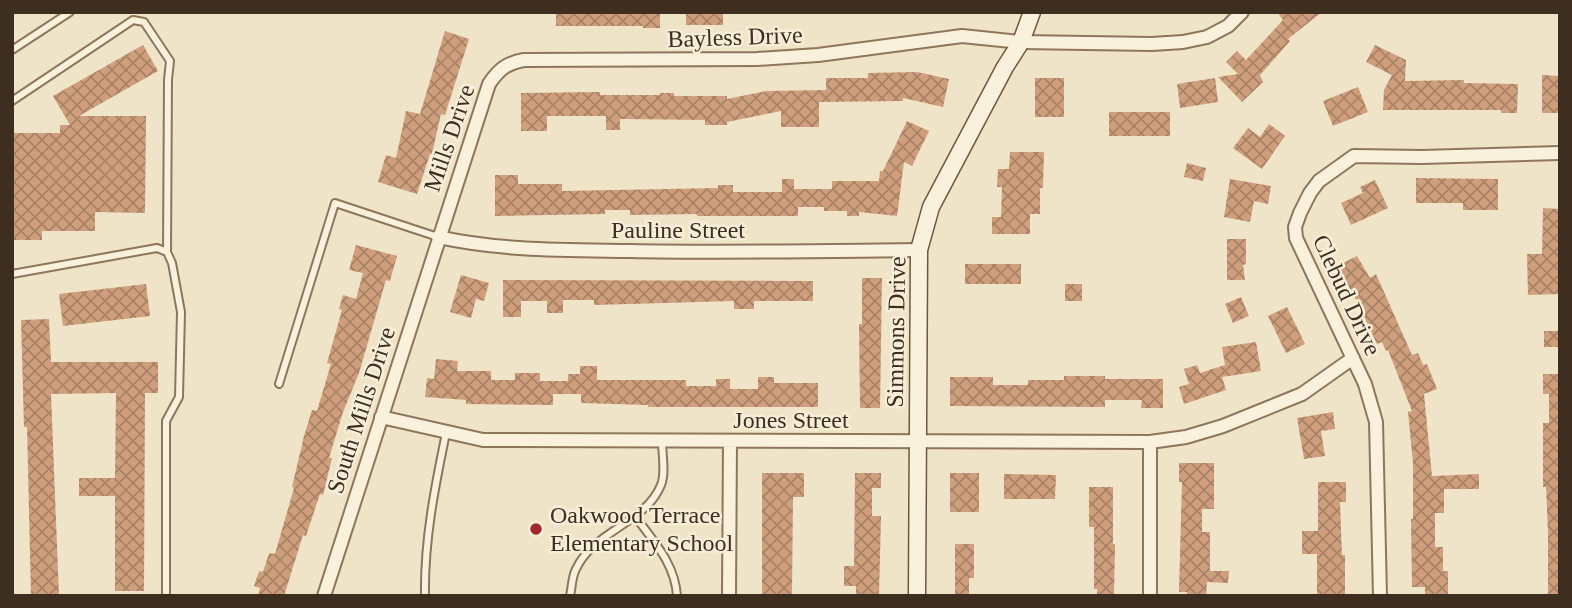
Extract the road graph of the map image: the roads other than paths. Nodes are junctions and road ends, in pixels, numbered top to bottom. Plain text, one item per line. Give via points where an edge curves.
1 (70, 12) edge
2 (1032, 12) edge
3 (1241, 12) edge
4 (1021, 42) junction
5 (12, 50) edge
6 (513, 62) joint
7 (12, 102) edge
8 (1560, 153) edge
9 (438, 237) junction
10 (919, 250) junction
11 (167, 252) junction
12 (12, 274) edge
13 (1353, 358) junction
14 (279, 384) dead end
15 (380, 417) junction
16 (446, 433) junction
17 (662, 441) junction
18 (730, 441) junction
19 (918, 441) junction
20 (1150, 442) junction
21 (635, 516) junction
22 (166, 596) edge
23 (324, 596) edge
24 (425, 596) edge
25 (570, 596) edge
26 (677, 596) edge
27 (729, 596) edge
28 (917, 596) edge
29 (1150, 596) edge
30 (1380, 596) edge

1 - 5 lane
2 - 4 street, Simmons Drive
3 - 4 street, Bayless Drive via 1208,37 1183,42
4 - 6 street, Bayless Drive via 962,36 769,58
4 - 10 street, Simmons Drive via 931,207
6 - 9 street, Mills Drive via 489,84
7 - 11 lane via 133,20 144,22 170,61
8 - 13 street, Clebud Drive via 1354,156 1319,181 1300,213 1296,238
9 - 10 street, Pauline Street via 528,250
9 - 14 lane via 335,203
9 - 15 street, South Mills Drive
10 - 19 street, Simmons Drive
11 - 12 lane via 158,248
11 - 22 lane via 181,312 179,397 166,421
13 - 20 street, Jones Street via 1302,394 1223,426
13 - 30 street, Clebud Drive via 1376,422
15 - 16 street, Jones Street
15 - 23 street, South Mills Drive
16 - 17 street, Jones Street via 483,440
16 - 24 lane via 425,567
17 - 18 street, Jones Street
17 - 21 lane via 663,482
18 - 19 street, Jones Street
18 - 27 street
19 - 20 street, Jones Street
19 - 28 street, Simmons Drive
20 - 29 street
21 - 25 lane via 594,543 575,570
21 - 26 lane via 669,562

